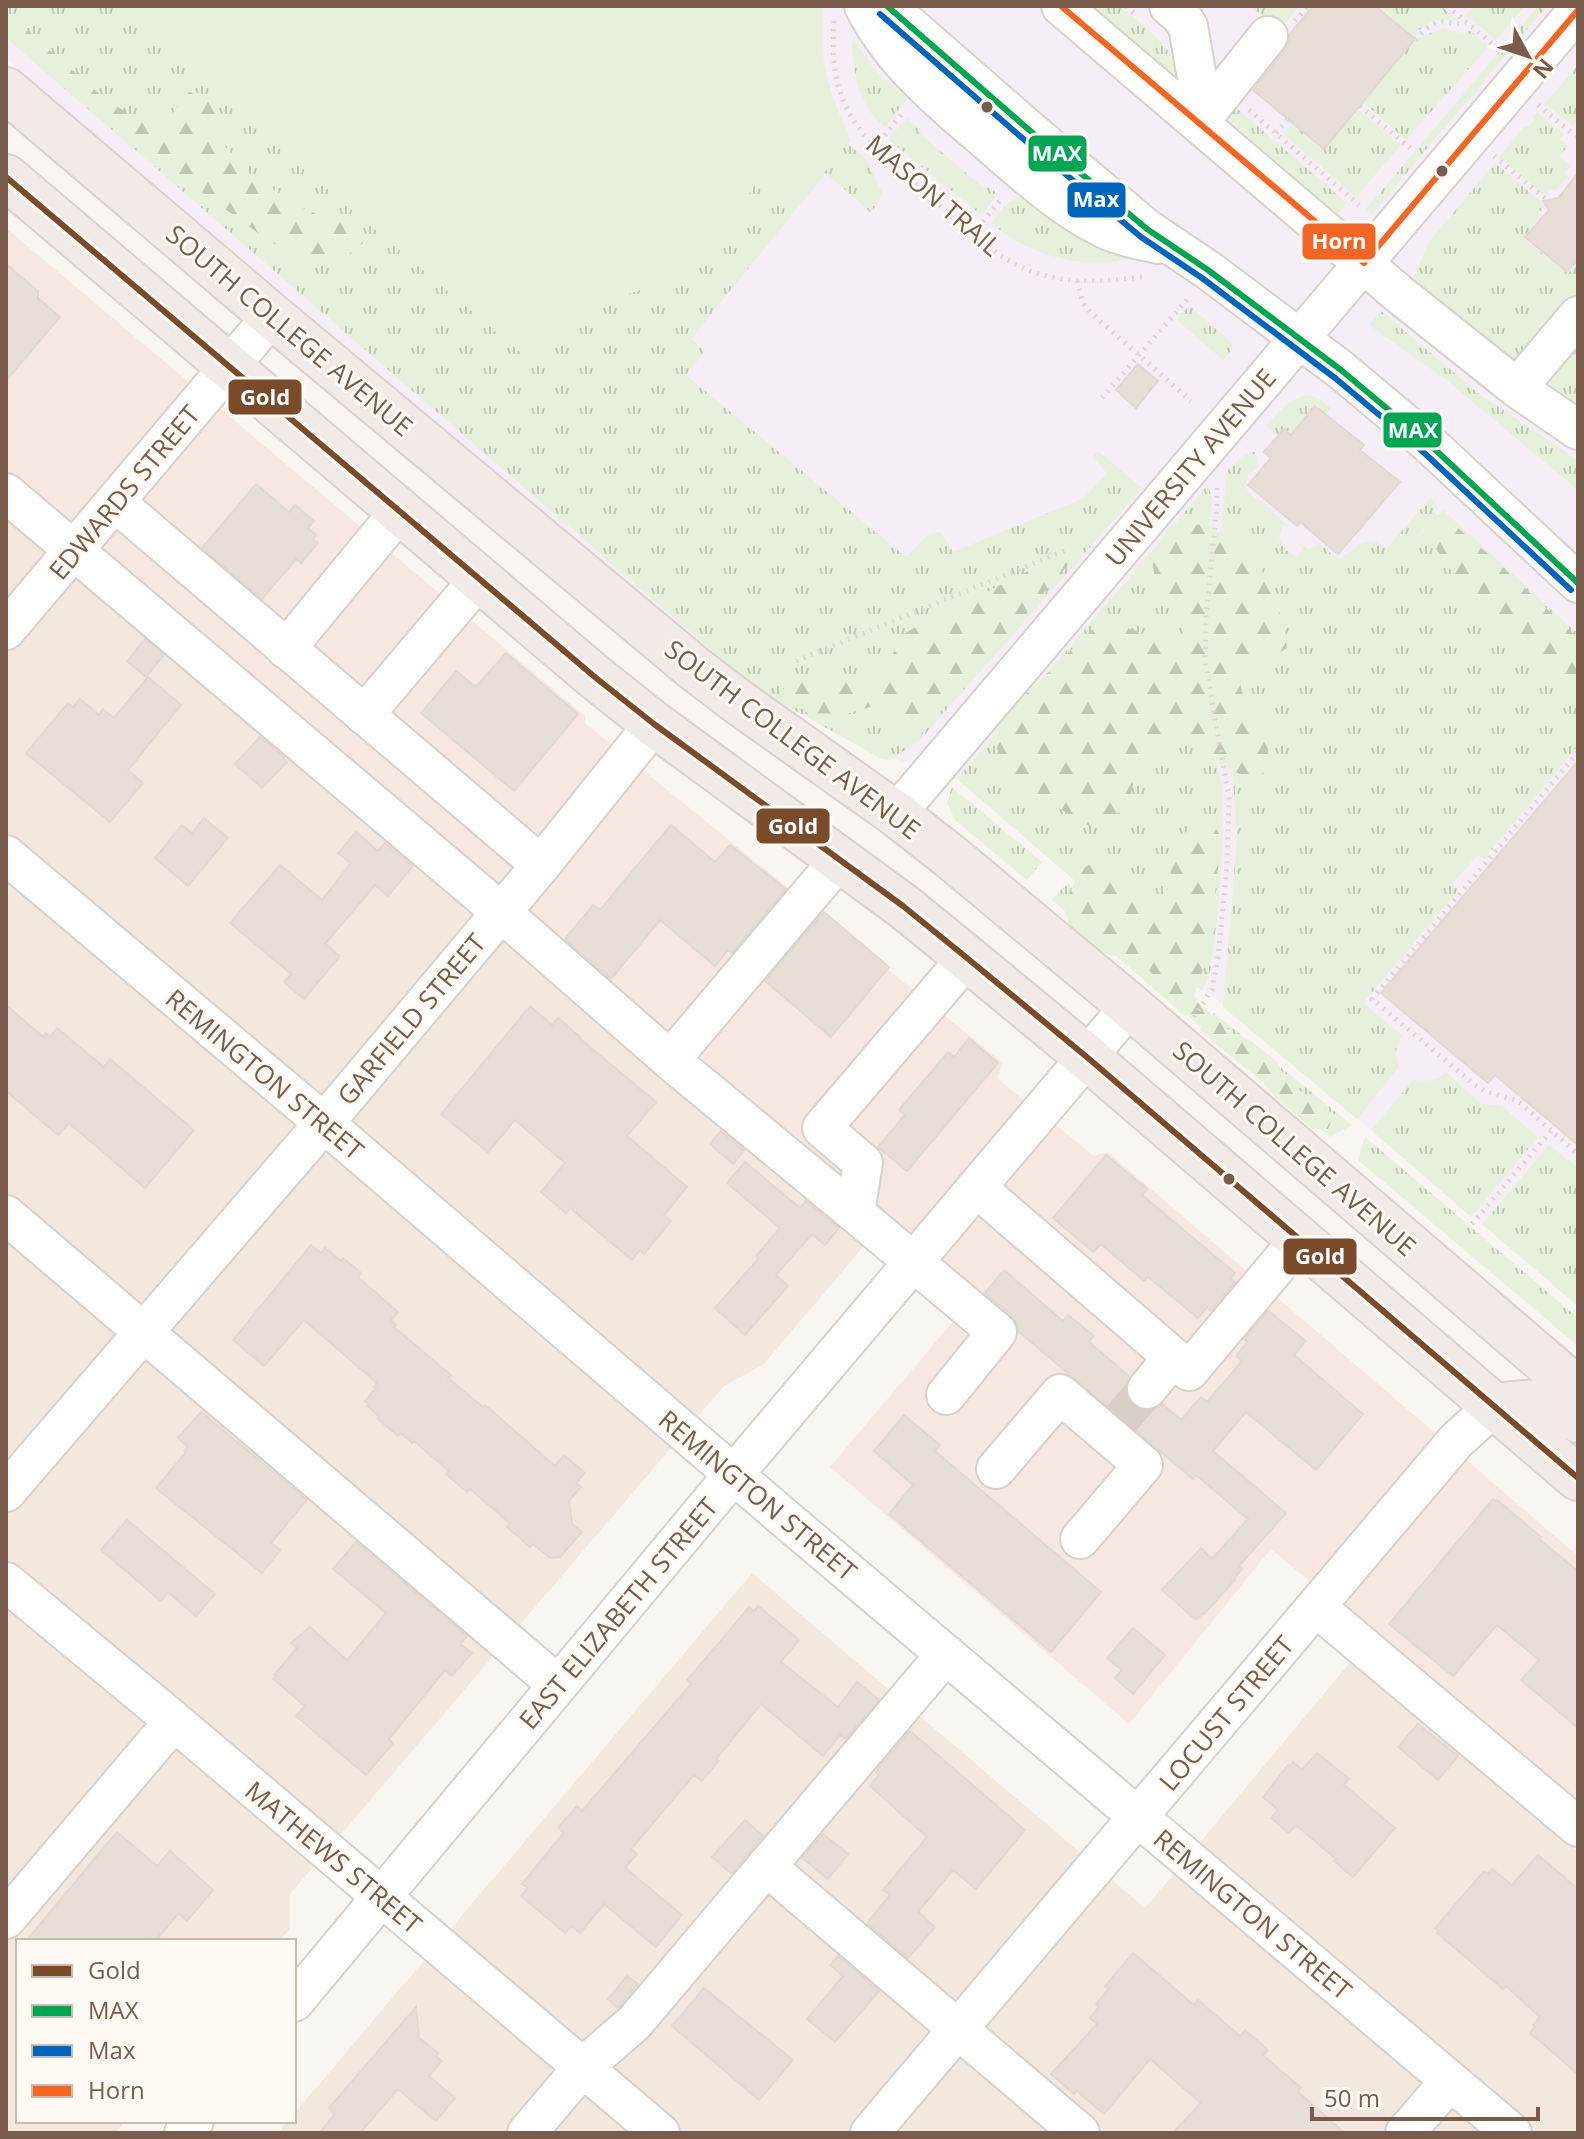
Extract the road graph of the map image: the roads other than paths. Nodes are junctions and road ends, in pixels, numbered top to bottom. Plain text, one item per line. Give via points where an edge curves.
1 (887, 6) edge
2 (1061, 6) edge
3 (1169, 6) edge
4 (1578, 10) edge
5 (849, 11) edge
6 (1268, 36) dead end
7 (6, 90) edge
8 (1199, 122) junction
9 (6, 177) edge
10 (1163, 263) junction
11 (1364, 263) junction
12 (272, 316) junction
13 (1578, 316) edge
14 (1299, 339) junction
15 (229, 368) junction
16 (1517, 388) junction
17 (1578, 430) edge
18 (6, 493) edge
19 (115, 502) junction
20 (399, 512) junction
21 (74, 550) junction
22 (479, 579) junction
23 (1578, 583) edge
24 (6, 630) edge
25 (286, 649) junction
26 (364, 715) junction
27 (654, 724) junction
28 (896, 814) junction
29 (6, 855) edge
30 (839, 860) junction
31 (541, 865) junction
32 (501, 912) junction
33 (967, 958) junction
34 (1130, 1006) junction
35 (1088, 1058) junction
36 (670, 1060) junction
37 (324, 1123) junction
38 (977, 1188) junction
39 (855, 1213) junction
40 (6, 1215) edge
41 (1299, 1240) junction
42 (914, 1263) junction
43 (145, 1331) junction
44 (1173, 1357) junction
45 (1147, 1389) tunnel mouth
46 (1578, 1390) edge
47 (946, 1395) dead end
48 (1494, 1406) junction
49 (1578, 1420) edge
50 (996, 1469) dead end
51 (734, 1474) junction
52 (1578, 1478) edge
53 (6, 1492) edge
54 (1080, 1539) dead end
55 (6, 1582) edge
56 (1316, 1607) junction
57 (946, 1654) junction
58 (558, 1685) junction
59 (174, 1721) junction
60 (1138, 1817) junction
61 (1578, 1827) edge
62 (766, 1866) junction
63 (382, 1897) junction
64 (6, 1919) edge
65 (296, 2000) edge
66 (959, 2029) junction
67 (583, 2067) junction
68 (1450, 2081) junction
69 (527, 2133) edge
70 (660, 2133) edge
71 (870, 2133) edge
72 (1080, 2133) edge
73 (1405, 2133) edge
74 (1512, 2133) edge

1 - 10 street via 1028,129
2 - 8 street
3 - 8 street via 1188,26 1201,101
4 - 11 street, UNIVERSITY AVENUE
5 - 10 street via 872,22 925,88 1063,205
6 - 8 street
7 - 12 highway, SOUTH COLLEGE AVENUE
8 - 11 street
9 - 15 highway
10 - 14 street via 1208,270
11 - 14 street, UNIVERSITY AVENUE
11 - 16 street
12 - 15 street, EDWARDS STREET
12 - 28 highway, SOUTH COLLEGE AVENUE via 694,668
13 - 16 street
14 - 23 street via 1427,442
14 - 28 street, UNIVERSITY AVENUE
15 - 19 street, EDWARDS STREET
15 - 20 highway
16 - 17 street
18 - 21 street
19 - 21 street, EDWARDS STREET
19 - 25 street
20 - 22 highway
20 - 25 street
21 - 24 street, EDWARDS STREET
21 - 32 street
22 - 26 street
22 - 27 highway
25 - 26 street
26 - 31 street
27 - 30 highway
27 - 31 street, GARFIELD STREET
28 - 34 highway, SOUTH COLLEGE AVENUE
29 - 37 street, REMINGTON STREET
30 - 33 highway
30 - 36 street
31 - 32 street, GARFIELD STREET
32 - 36 street
32 - 37 street, GARFIELD STREET
33 - 35 highway
33 - 39 street via 822,1128 863,1163
34 - 35 street, EAST ELIZABETH STREET
34 - 46 highway, SOUTH COLLEGE AVENUE
35 - 38 street, EAST ELIZABETH STREET
35 - 41 highway
36 - 39 street
37 - 43 street, GARFIELD STREET
37 - 51 street, REMINGTON STREET
38 - 42 street, EAST ELIZABETH STREET
38 - 44 street
39 - 42 street
40 - 43 street
41 - 44 street via 1189,1371
41 - 48 highway
42 - 47 street via 997,1332
42 - 51 street, EAST ELIZABETH STREET
43 - 53 street, GARFIELD STREET
43 - 58 street
44 - 45 street
48 - 49 highway via 1535,1402
48 - 52 highway
48 - 56 street, LOCUST STREET via 1456,1441
50 - 54 street via 1060,1394 1114,1427 1143,1465
51 - 57 street, REMINGTON STREET
51 - 58 street, EAST ELIZABETH STREET
55 - 59 street, MATHEWS STREET
56 - 60 street, LOCUST STREET
56 - 61 street
57 - 60 street, REMINGTON STREET
57 - 62 street
58 - 63 street, EAST ELIZABETH STREET
59 - 63 street, MATHEWS STREET
59 - 64 street
60 - 66 street, LOCUST STREET
60 - 68 street, REMINGTON STREET
62 - 66 street
62 - 67 street via 634,2023
63 - 65 street, EAST ELIZABETH STREET
63 - 67 street, MATHEWS STREET
66 - 71 street, LOCUST STREET
66 - 72 street
67 - 69 street
67 - 70 street, MATHEWS STREET
68 - 73 street
68 - 74 street, REMINGTON STREET

